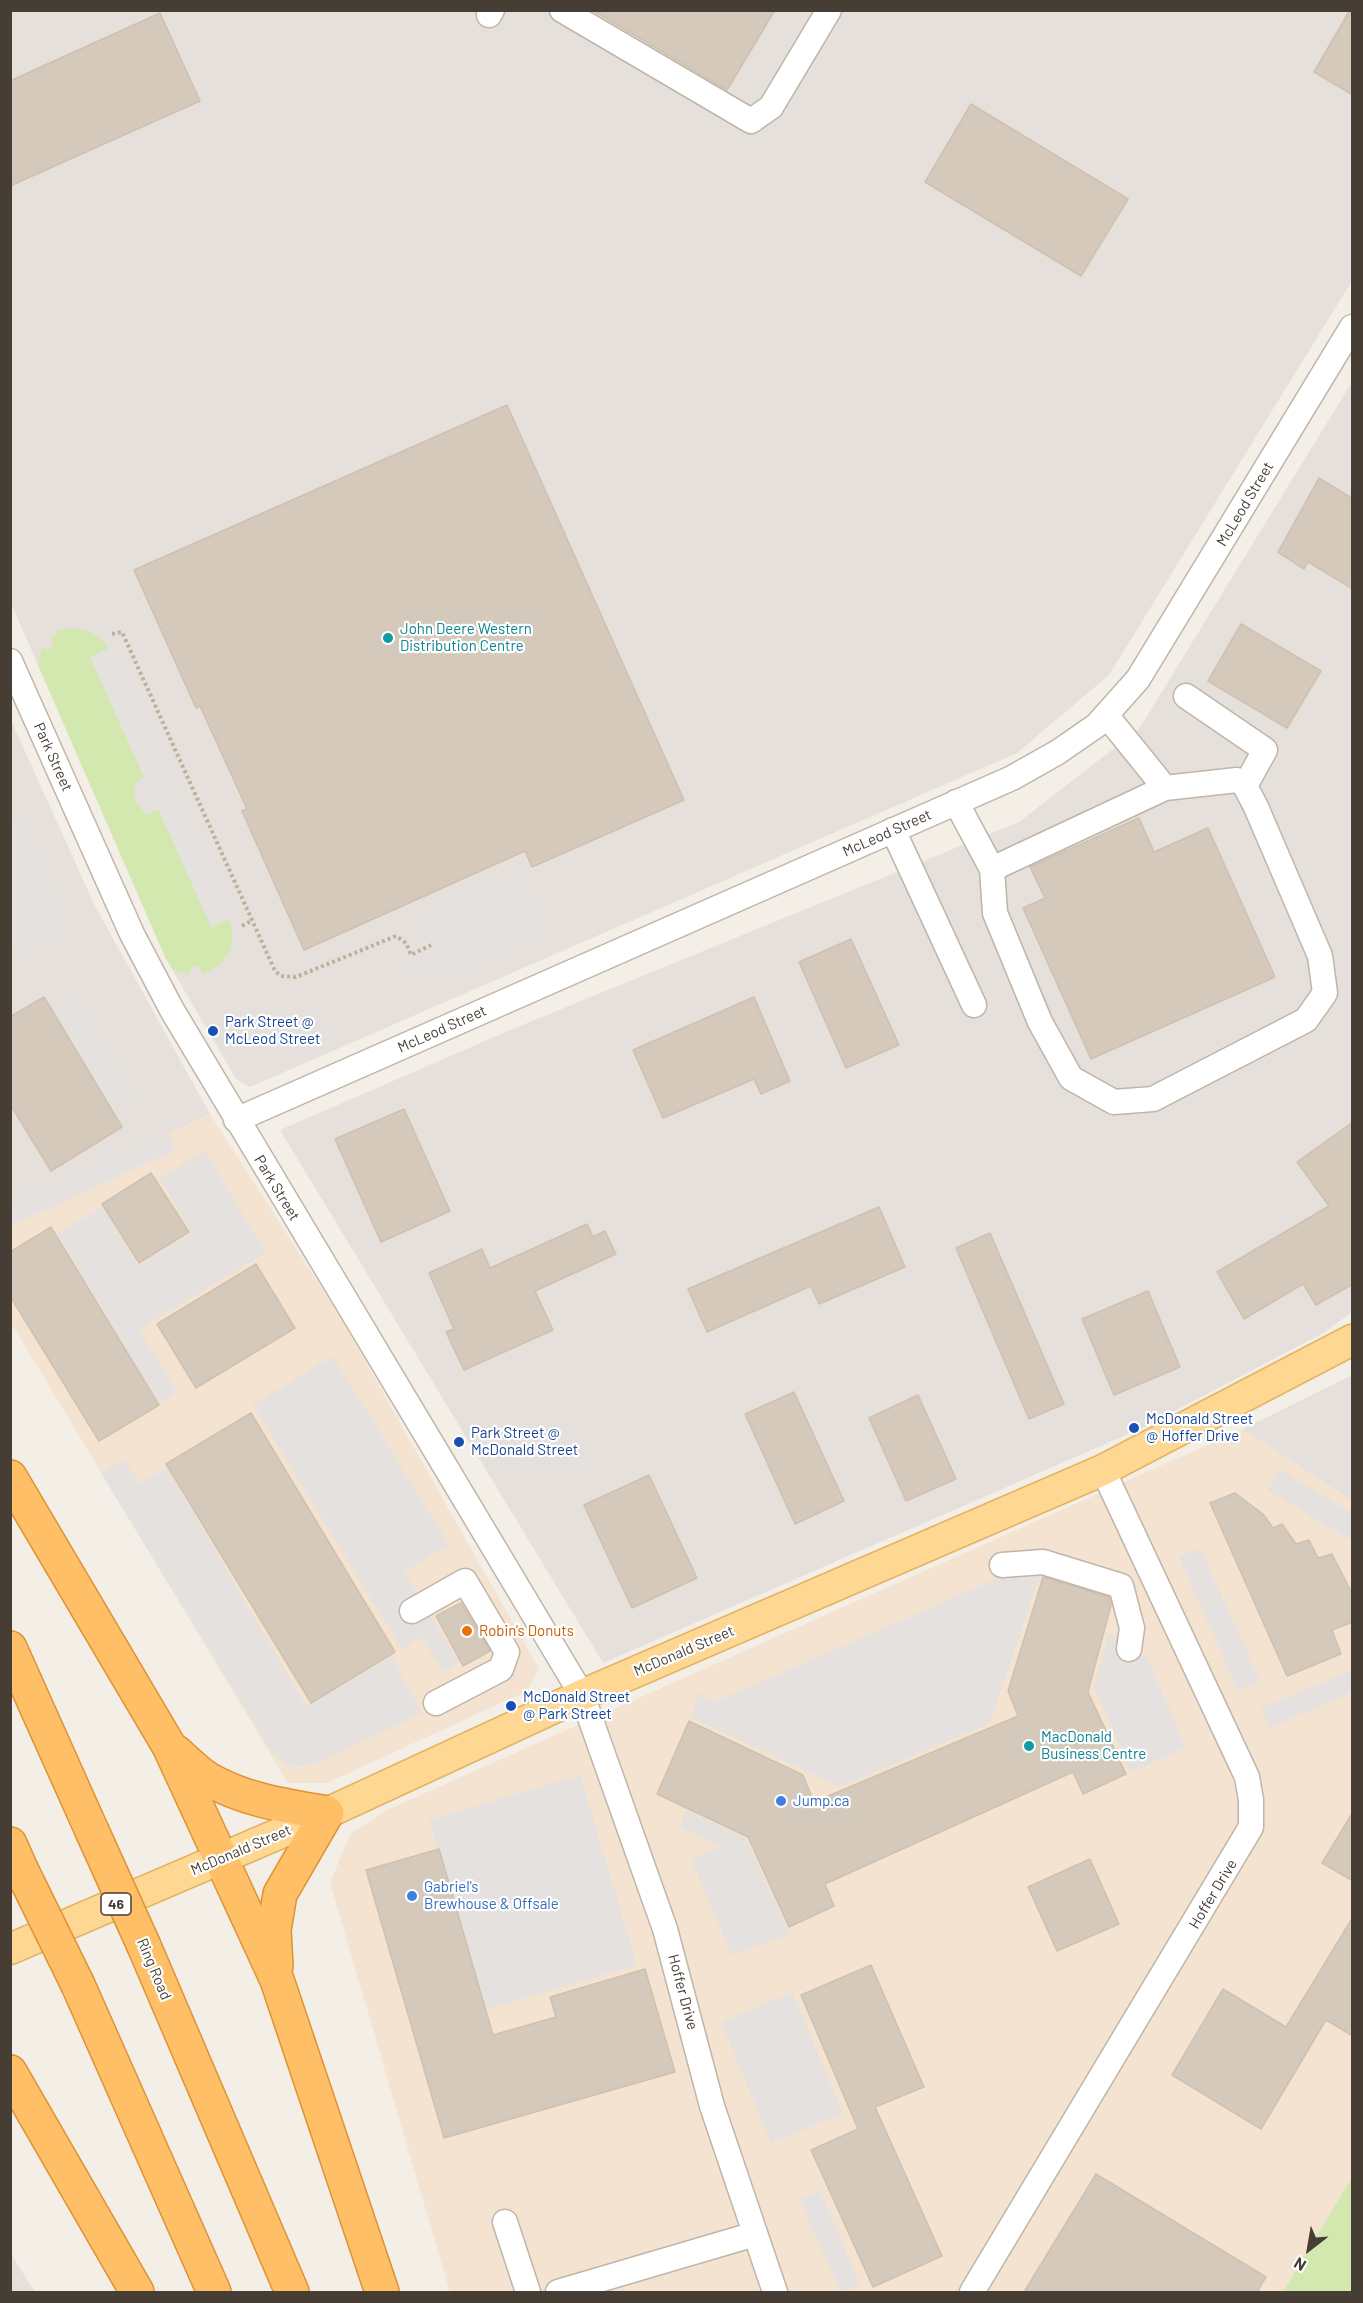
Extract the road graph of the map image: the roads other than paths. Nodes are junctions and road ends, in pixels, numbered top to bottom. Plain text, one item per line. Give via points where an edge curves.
1 (562, 10) edge
2 (829, 10) edge
3 (1353, 327) edge
4 (10, 661) edge
5 (1186, 696) dead end
6 (1106, 715) junction
7 (1245, 786) junction
8 (1165, 788) junction
9 (956, 802) junction
10 (893, 830) junction
11 (992, 870) junction
12 (974, 1005) dead end
13 (236, 1120) junction
14 (1353, 1341) edge
15 (1103, 1470) junction
16 (10, 1477) edge
17 (1002, 1565) dead end
18 (412, 1611) dead end
19 (10, 1648) edge
20 (1129, 1649) dead end
21 (582, 1695) junction
22 (436, 1702) dead end
23 (169, 1746) junction
24 (327, 1813) junction
25 (16, 1856) edge
26 (221, 1859) junction
27 (10, 1949) edge
28 (277, 1980) junction
29 (12, 2077) edge
30 (505, 2222) dead end
31 (755, 2234) junction
32 (136, 2292) edge
33 (214, 2292) edge
34 (292, 2292) edge
35 (382, 2292) edge
36 (528, 2292) edge
37 (558, 2292) edge
38 (775, 2292) edge
39 (972, 2292) edge

1 - 2 street via 751,121 771,107
3 - 6 street, McLeod Street via 1138,679
4 - 13 street, Park Street via 132,934
5 - 7 street via 1265,750
6 - 8 street
6 - 9 street, McLeod Street via 1058,752 1012,778
7 - 8 street via 1237,780
7 - 11 street via 1320,956 1325,993 1306,1020 1153,1099 1114,1102 1071,1078 1040,1022 994,912
8 - 11 street
9 - 10 street, McLeod Street
9 - 11 street
10 - 12 street
10 - 13 street, McLeod Street
13 - 21 street, Park Street
14 - 15 main road, McDonald Street
15 - 21 main road, McDonald Street
15 - 39 street, Hoffer Drive via 1247,1777 1251,1827
16 - 23 highway
17 - 20 street via 1043,1562 1121,1586 1132,1628
18 - 22 street via 465,1581 507,1652 501,1669
19 - 34 highway, Ring Road, bridge via 144,1946
21 - 24 main road, McDonald Street
21 - 31 street, Hoffer Drive via 666,1929 712,2106
23 - 24 highway via 207,1779 236,1792 270,1803
23 - 26 highway
24 - 26 main road, McDonald Street
24 - 28 highway via 280,1894 274,1930
25 - 33 highway, bridge via 78,1985
26 - 27 main road, McDonald Street / 46
26 - 28 highway
28 - 35 highway
29 - 32 highway
30 - 36 street
31 - 37 street
31 - 38 street, Hoffer Drive

